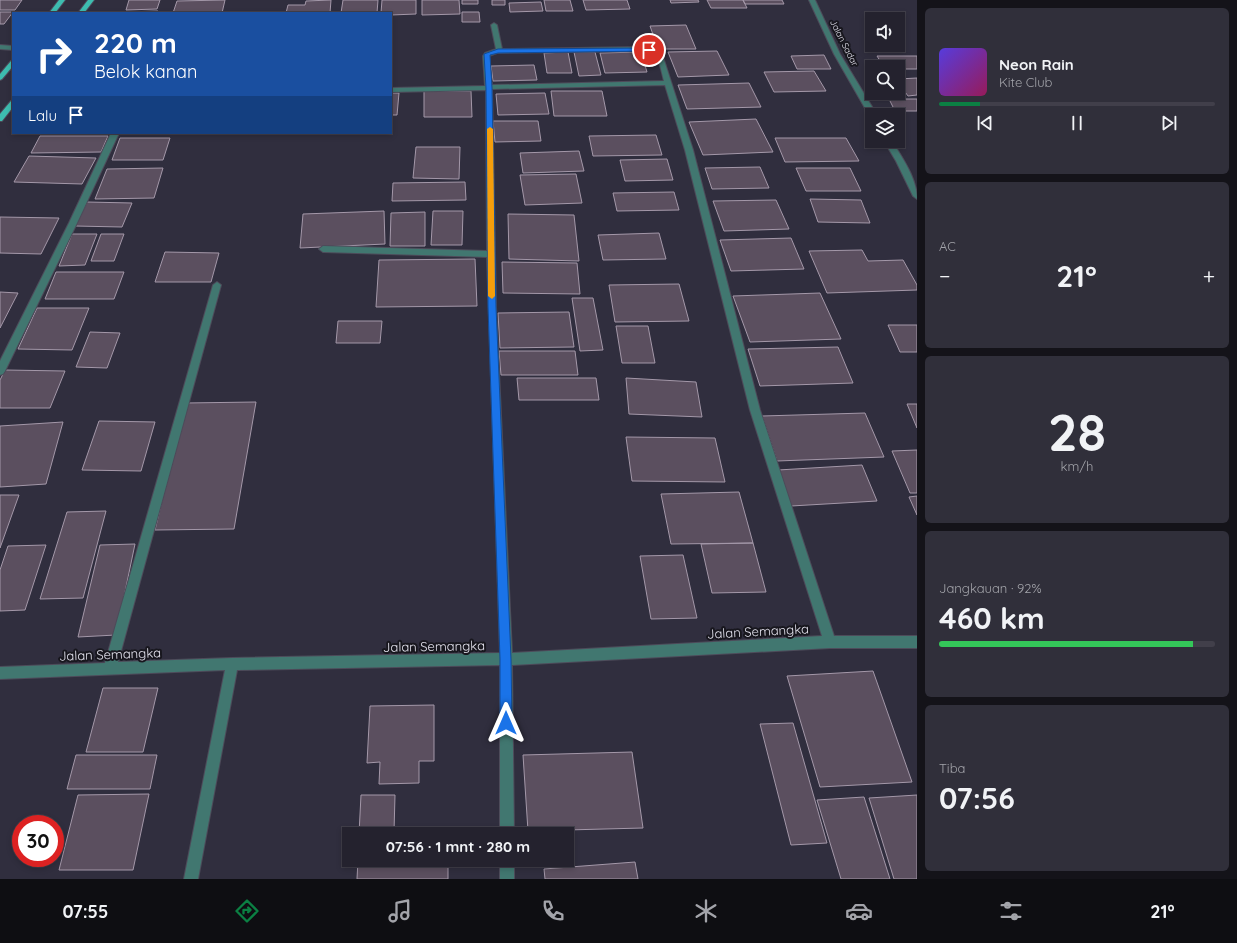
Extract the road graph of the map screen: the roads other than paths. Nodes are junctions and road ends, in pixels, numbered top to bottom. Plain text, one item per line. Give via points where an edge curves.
1 (62, 0) edge
2 (91, 0) edge
3 (812, 0) edge
4 (53, 12) edge
5 (82, 12) edge
6 (494, 25) dead end
7 (0, 47) edge
8 (12, 48) edge
9 (498, 51) junction
10 (12, 63) edge
11 (0, 78) edge
12 (669, 83) junction
13 (489, 88) junction
14 (392, 90) edge
15 (12, 103) edge
16 (869, 108) edge
17 (0, 119) edge
18 (115, 134) edge
19 (892, 148) edge
20 (917, 196) edge
21 (323, 249) dead end
22 (491, 254) junction
23 (217, 285) dead end
24 (0, 371) edge
25 (830, 642) junction
26 (917, 642) edge
27 (506, 659) junction
28 (232, 664) junction
29 (110, 668) junction
30 (0, 673) edge
31 (507, 827) edge
32 (507, 867) edge
33 (191, 879) edge
34 (507, 879) edge

1 - 4 main road
2 - 5 main road
3 - 16 street, Jalan Sadar via 837,54
6 - 9 street
7 - 8 street
9 - 12 street via 649,50 660,57
9 - 13 street via 487,54
10 - 11 main road
12 - 13 street
12 - 25 street via 690,150 755,410
13 - 14 street
13 - 22 street
15 - 17 main road
18 - 24 street via 97,176
19 - 20 street
21 - 22 street
22 - 27 street
23 - 29 street
25 - 26 street, Jalan Semangka
25 - 27 street, Jalan Semangka
27 - 28 street, Jalan Semangka
27 - 31 street
28 - 29 street, Jalan Semangka
28 - 33 street
29 - 30 street, Jalan Semangka
32 - 34 street

